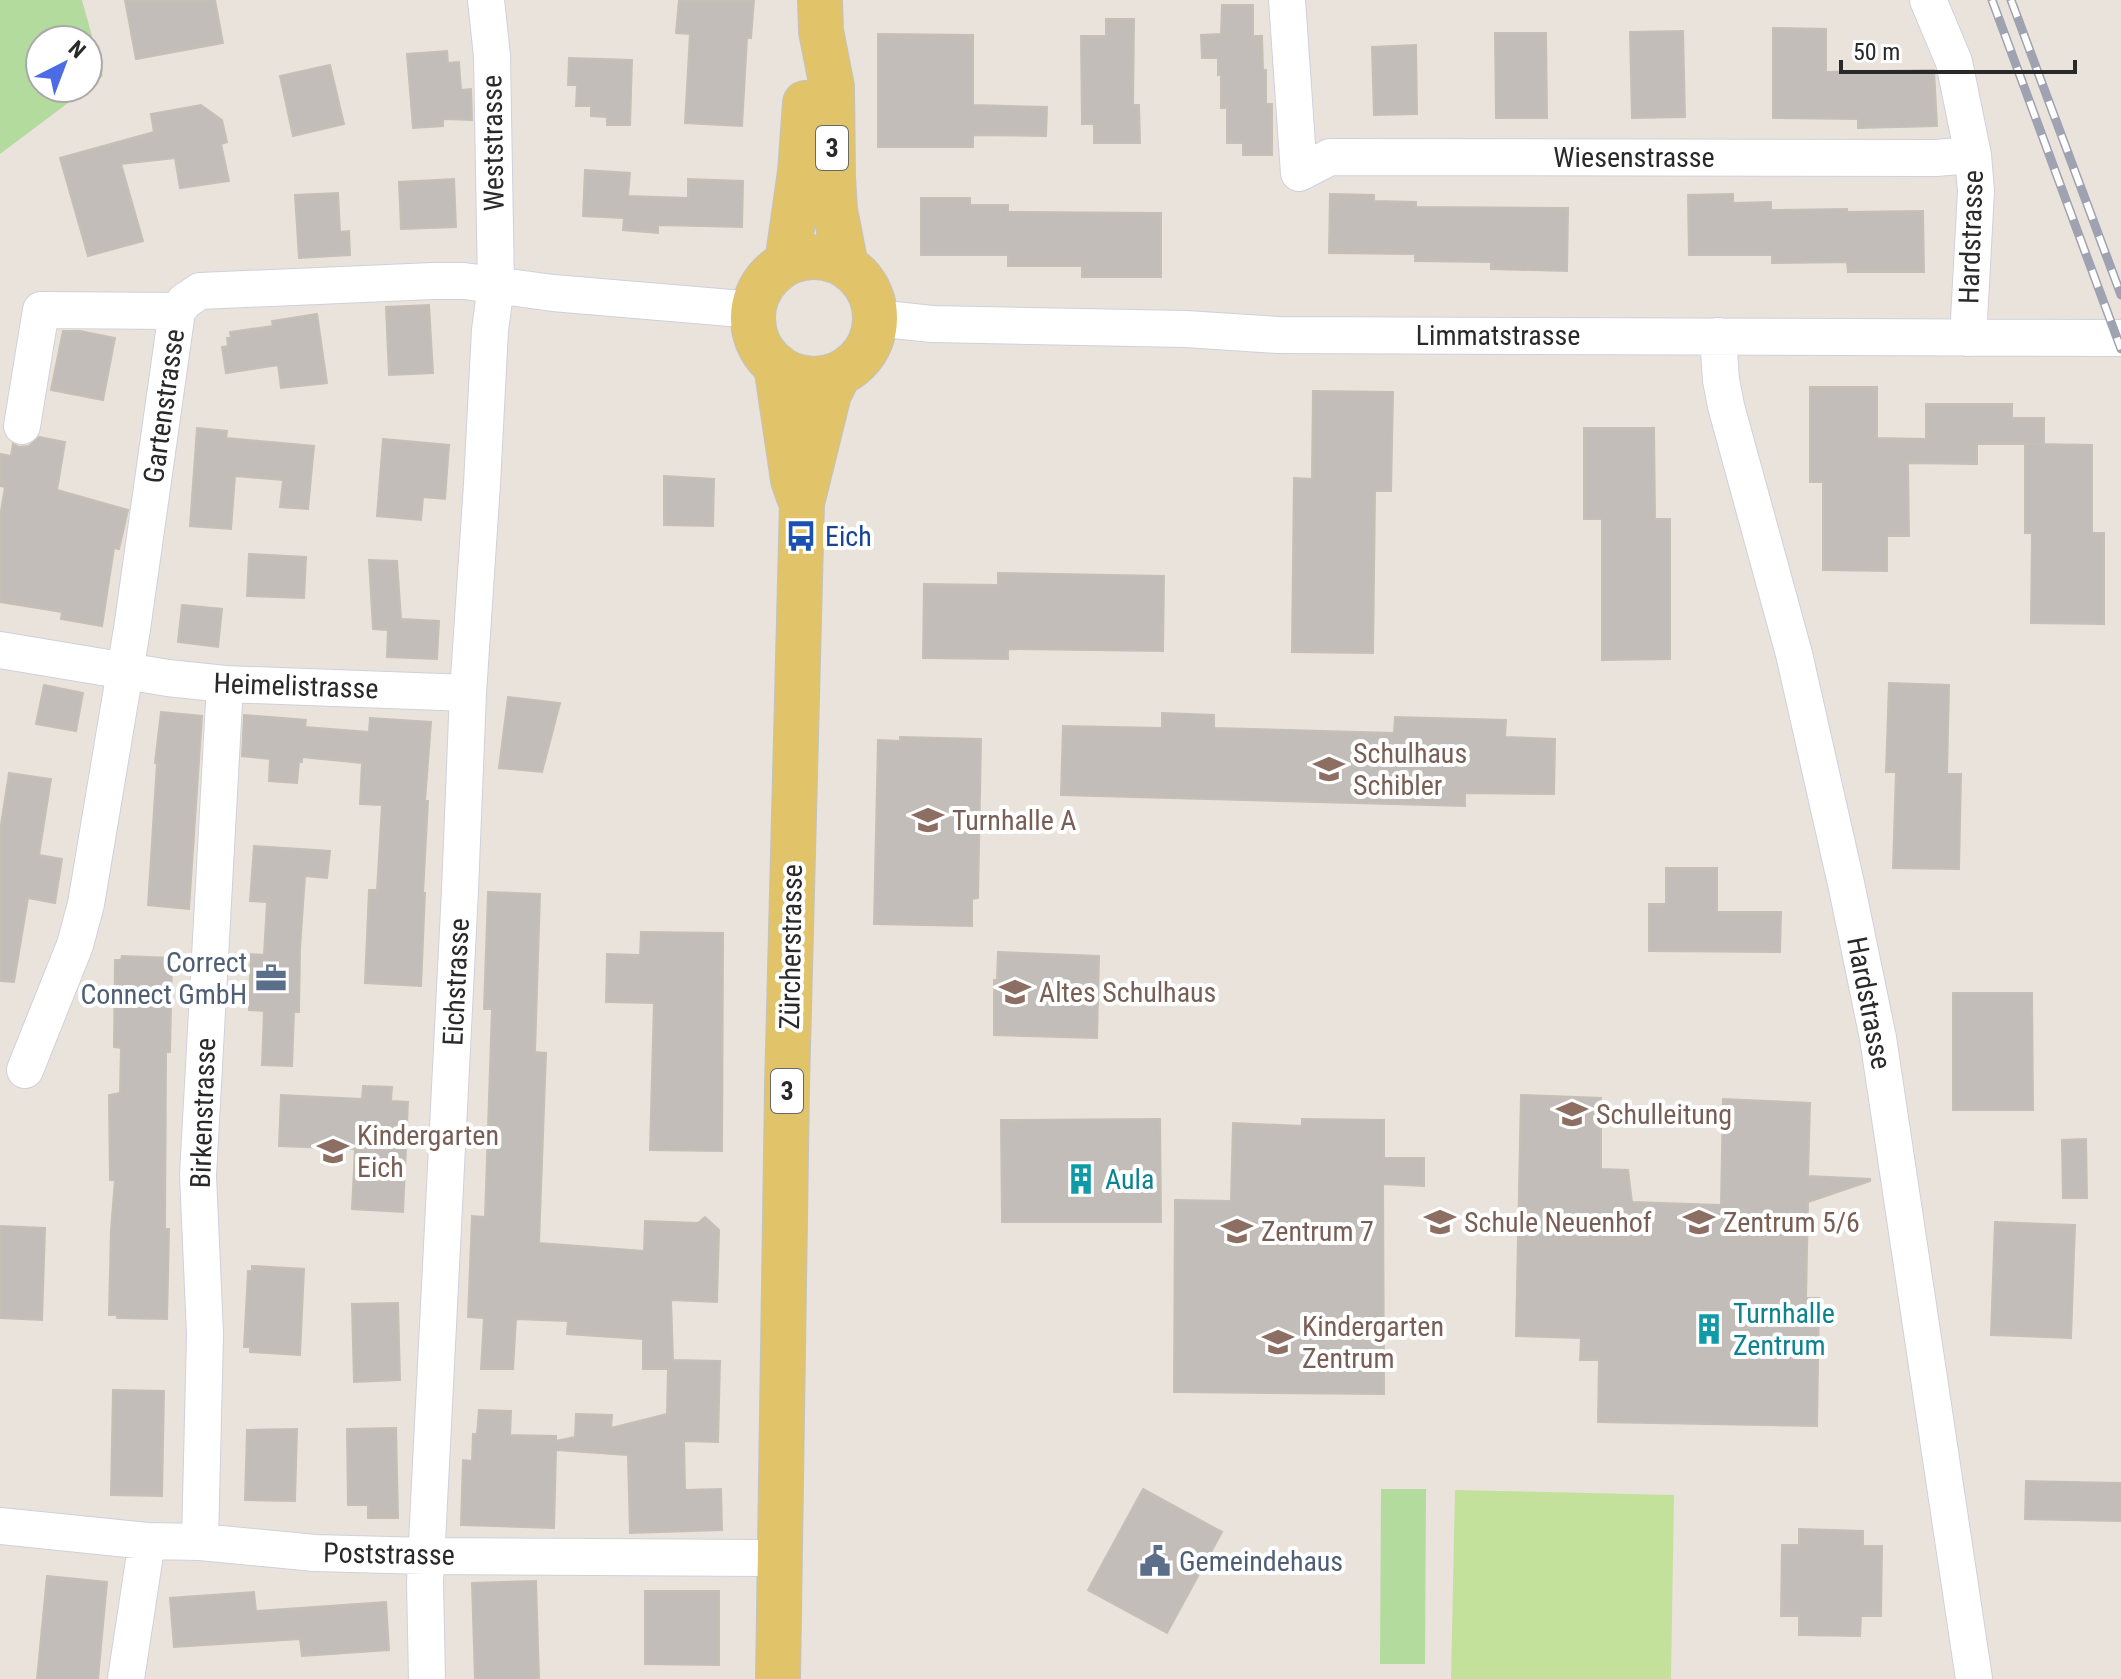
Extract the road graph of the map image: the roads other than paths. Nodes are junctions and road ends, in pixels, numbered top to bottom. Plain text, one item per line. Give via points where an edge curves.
1 (486, 0) edge
2 (1287, 0) edge
3 (1928, 0) edge
4 (821, 15) edge
5 (1973, 155) junction
6 (787, 263) junction
7 (846, 266) junction
8 (496, 286) junction
9 (754, 310) junction
10 (177, 311) junction
11 (875, 318) junction
12 (1718, 336) junction
13 (1968, 338) junction
14 (2121, 338) edge
15 (776, 365) junction
16 (839, 374) junction
17 (22, 426) dead end
18 (802, 503) junction
19 (0, 650) edge
20 (124, 671) junction
21 (225, 684) junction
22 (468, 693) junction
23 (25, 1070) dead end
24 (0, 1526) edge
25 (147, 1541) junction
26 (200, 1542) junction
27 (426, 1556) junction
28 (779, 1558) junction
29 (126, 1679) edge
30 (427, 1679) edge
31 (778, 1679) edge
32 (1974, 1679) edge

1 - 8 street, Weststrasse via 492,56
2 - 5 street, Wiesenstrasse via 1299,173 1330,157
3 - 5 street, Hardstrasse via 1954,62
4 - 6 main road, 3 via 806,86
4 - 7 main road, 3 via 832,87 833,188
5 - 13 street, Hardstrasse
6 - 7 main road via 816,257
6 - 9 main road via 764,283
7 - 11 main road via 868,288
8 - 9 street, Gartenstrasse
8 - 10 street, Gartenstrasse via 433,281 200,291
8 - 22 street, Eichstrasse
9 - 15 main road via 758,341
10 - 17 street via 41,310
10 - 20 street, Gartenstrasse
11 - 12 street, Limmatstrasse via 1278,335
11 - 16 main road via 866,352
12 - 13 street, Limmatstrasse
12 - 32 street, Hardstrasse via 1726,406 1794,654 1878,1038
13 - 14 street, Limmatstrasse
15 - 16 main road via 804,379
15 - 18 main road, Zürcherstrasse / 3 via 793,480
16 - 18 main road, Zürcherstrasse / 3 via 829,394
18 - 28 main road, Zürcherstrasse / 3
19 - 20 street, Heimelistrasse
20 - 21 street, Heimelistrasse
20 - 23 street, Gartenstrasse via 86,904
21 - 22 street, Heimelistrasse
21 - 26 street, Birkenstrasse via 198,1175 205,1334
22 - 27 street, Eichstrasse
24 - 25 street, Poststrasse
25 - 26 street, Poststrasse
25 - 29 street
26 - 27 street, Poststrasse
27 - 28 street, Poststrasse
27 - 30 street, Eichstrasse
28 - 31 main road, Zürcherstrasse / 3

